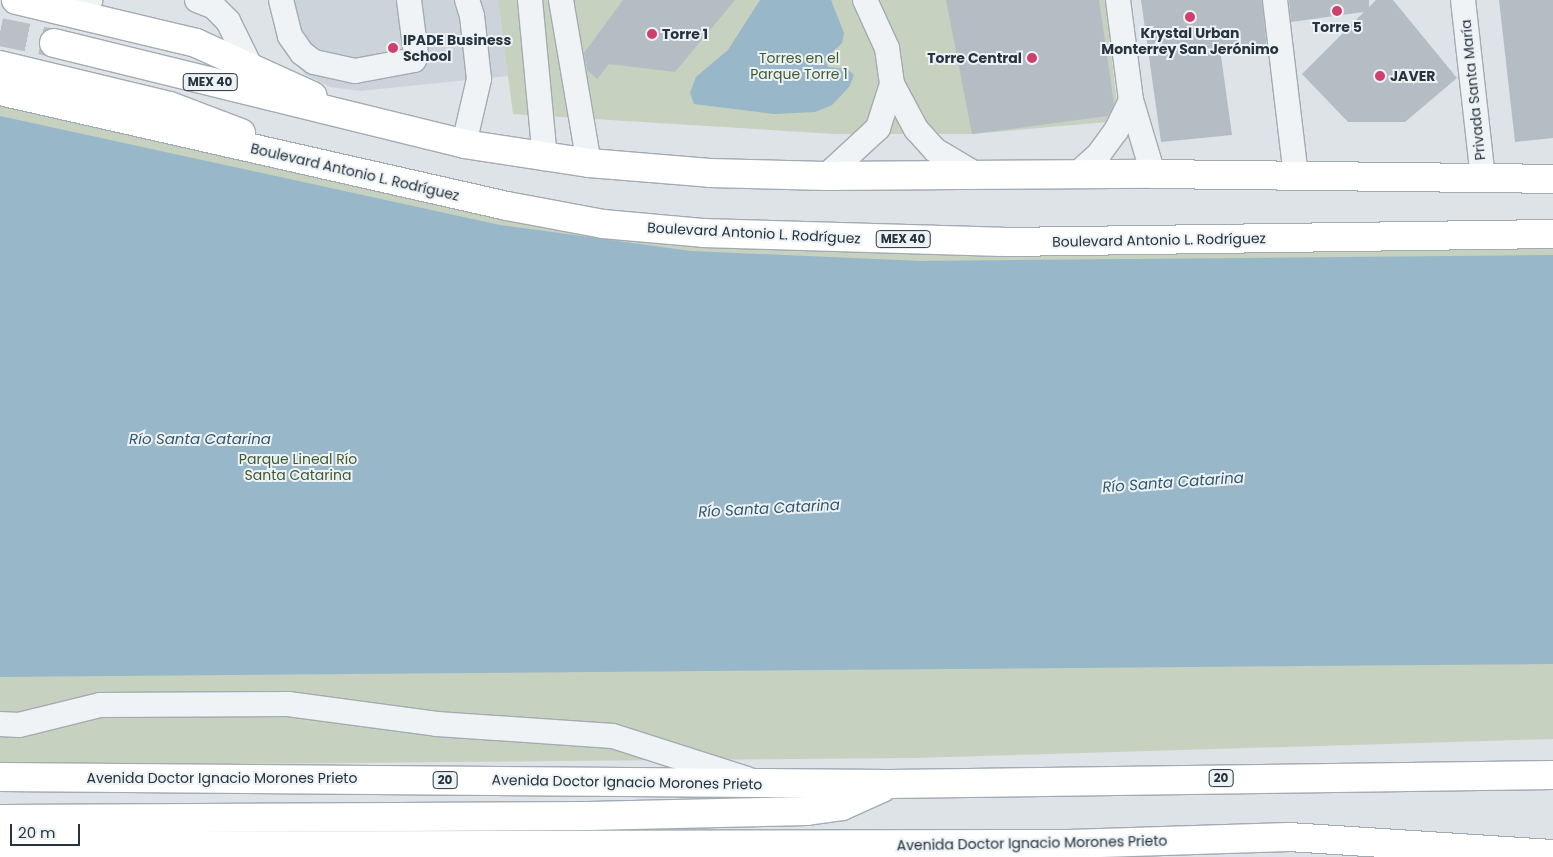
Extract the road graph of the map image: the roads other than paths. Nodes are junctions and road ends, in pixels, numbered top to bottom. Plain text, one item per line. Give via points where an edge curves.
1 (90, 0) edge
2 (197, 0) edge
3 (281, 0) edge
4 (408, 0) edge
5 (468, 0) edge
6 (530, 0) edge
7 (561, 0) edge
8 (865, 0) edge
9 (1118, 0) edge
10 (1275, 0) edge
11 (1463, 0) edge
12 (34, 3) edge
13 (54, 43) tunnel mouth
14 (0, 65) edge
15 (250, 66) junction
16 (892, 84) junction
17 (0, 91) edge
18 (1131, 100) junction
19 (366, 122) junction
20 (464, 144) junction
21 (260, 151) junction
22 (545, 158) junction
23 (588, 163) junction
24 (1077, 174) junction
25 (1153, 174) junction
26 (977, 175) junction
27 (826, 176) junction
28 (1296, 176) junction
29 (1483, 179) junction
30 (1553, 180) edge
31 (1553, 234) edge
32 (0, 724) edge
33 (1553, 775) edge
34 (0, 778) edge
35 (761, 783) junction
36 (890, 784) junction
37 (0, 819) edge
38 (0, 846) edge
39 (1553, 854) edge

1 - 12 street
2 - 15 street via 214,7 228,21
3 - 4 street via 290,36 302,53 314,62 355,71 414,60 416,54
5 - 20 street via 479,79
6 - 22 street
7 - 23 street
8 - 16 street via 887,48
9 - 18 street
10 - 28 street
11 - 29 street, Privada Santa María
12 - 15 main road via 196,43
13 - 19 main road, MEX 40
14 - 21 main road via 170,106 241,133
15 - 19 main road
16 - 26 street via 916,129 935,150
16 - 27 street via 878,128
17 - 21 main road, Boulevard Antonio L. Rodríguez / MEX 40
18 - 24 street via 1116,131 1099,154
18 - 25 street
19 - 20 main road, MEX 40
20 - 22 main road, MEX 40
21 - 31 main road, Boulevard Antonio L. Rodríguez / MEX 40 via 603,224 703,233 1006,242
22 - 23 main road, MEX 40
23 - 27 main road, MEX 40 via 710,174
24 - 25 main road, MEX 40
24 - 26 main road, MEX 40
25 - 28 main road, MEX 40
26 - 27 main road, MEX 40
28 - 29 main road, MEX 40
29 - 30 main road, MEX 40
32 - 35 street via 19,725 100,705 288,704 437,724 614,736
33 - 36 main road, Avenida Doctor Ignacio Morones Prieto / 20
34 - 35 main road, Avenida Doctor Ignacio Morones Prieto / 20
35 - 36 main road, Avenida Doctor Ignacio Morones Prieto / 20
36 - 37 main road via 842,806 807,811 589,816
38 - 39 main road, Avenida Doctor Ignacio Morones Prieto via 1069,844 1289,837

